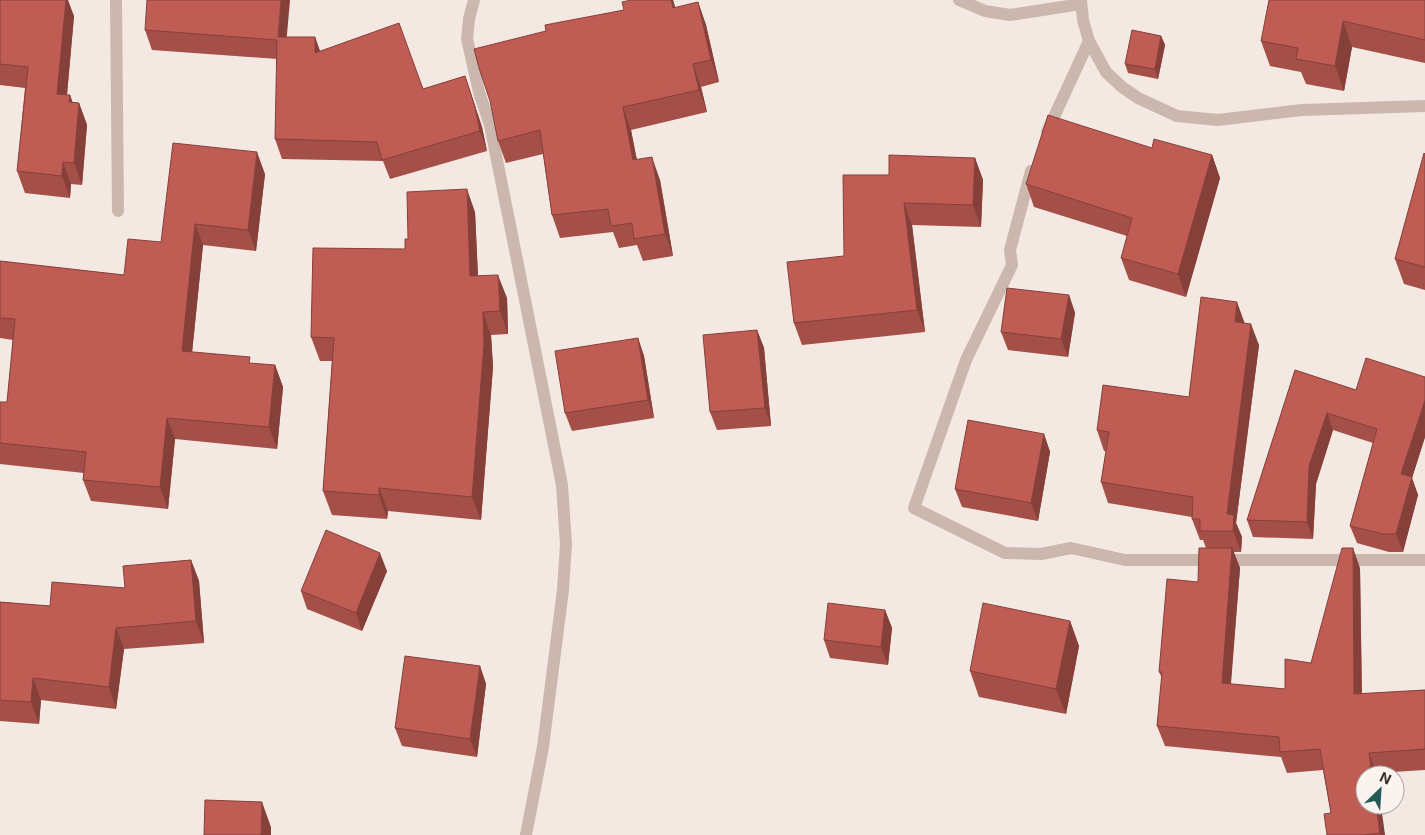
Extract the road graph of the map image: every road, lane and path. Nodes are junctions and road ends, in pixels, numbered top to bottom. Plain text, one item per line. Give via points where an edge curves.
1 (116, 0) edge
2 (474, 0) edge
3 (959, 0) edge
4 (1081, 2) edge
5 (1089, 41) junction
6 (1425, 106) edge
7 (1042, 143) edge
8 (1034, 160) edge
9 (118, 211) dead end
10 (1425, 560) edge
11 (526, 835) edge

1 - 9 street
2 - 11 street via 467,39 490,125 562,485 566,544 543,747
3 - 4 street via 985,11 1010,15
4 - 5 street
5 - 6 street via 1106,72 1122,87 1177,116 1218,120 1302,110
5 - 7 street
8 - 10 street via 1010,250 1012,265 966,360 914,508 1005,552 1041,554 1071,548 1125,560

